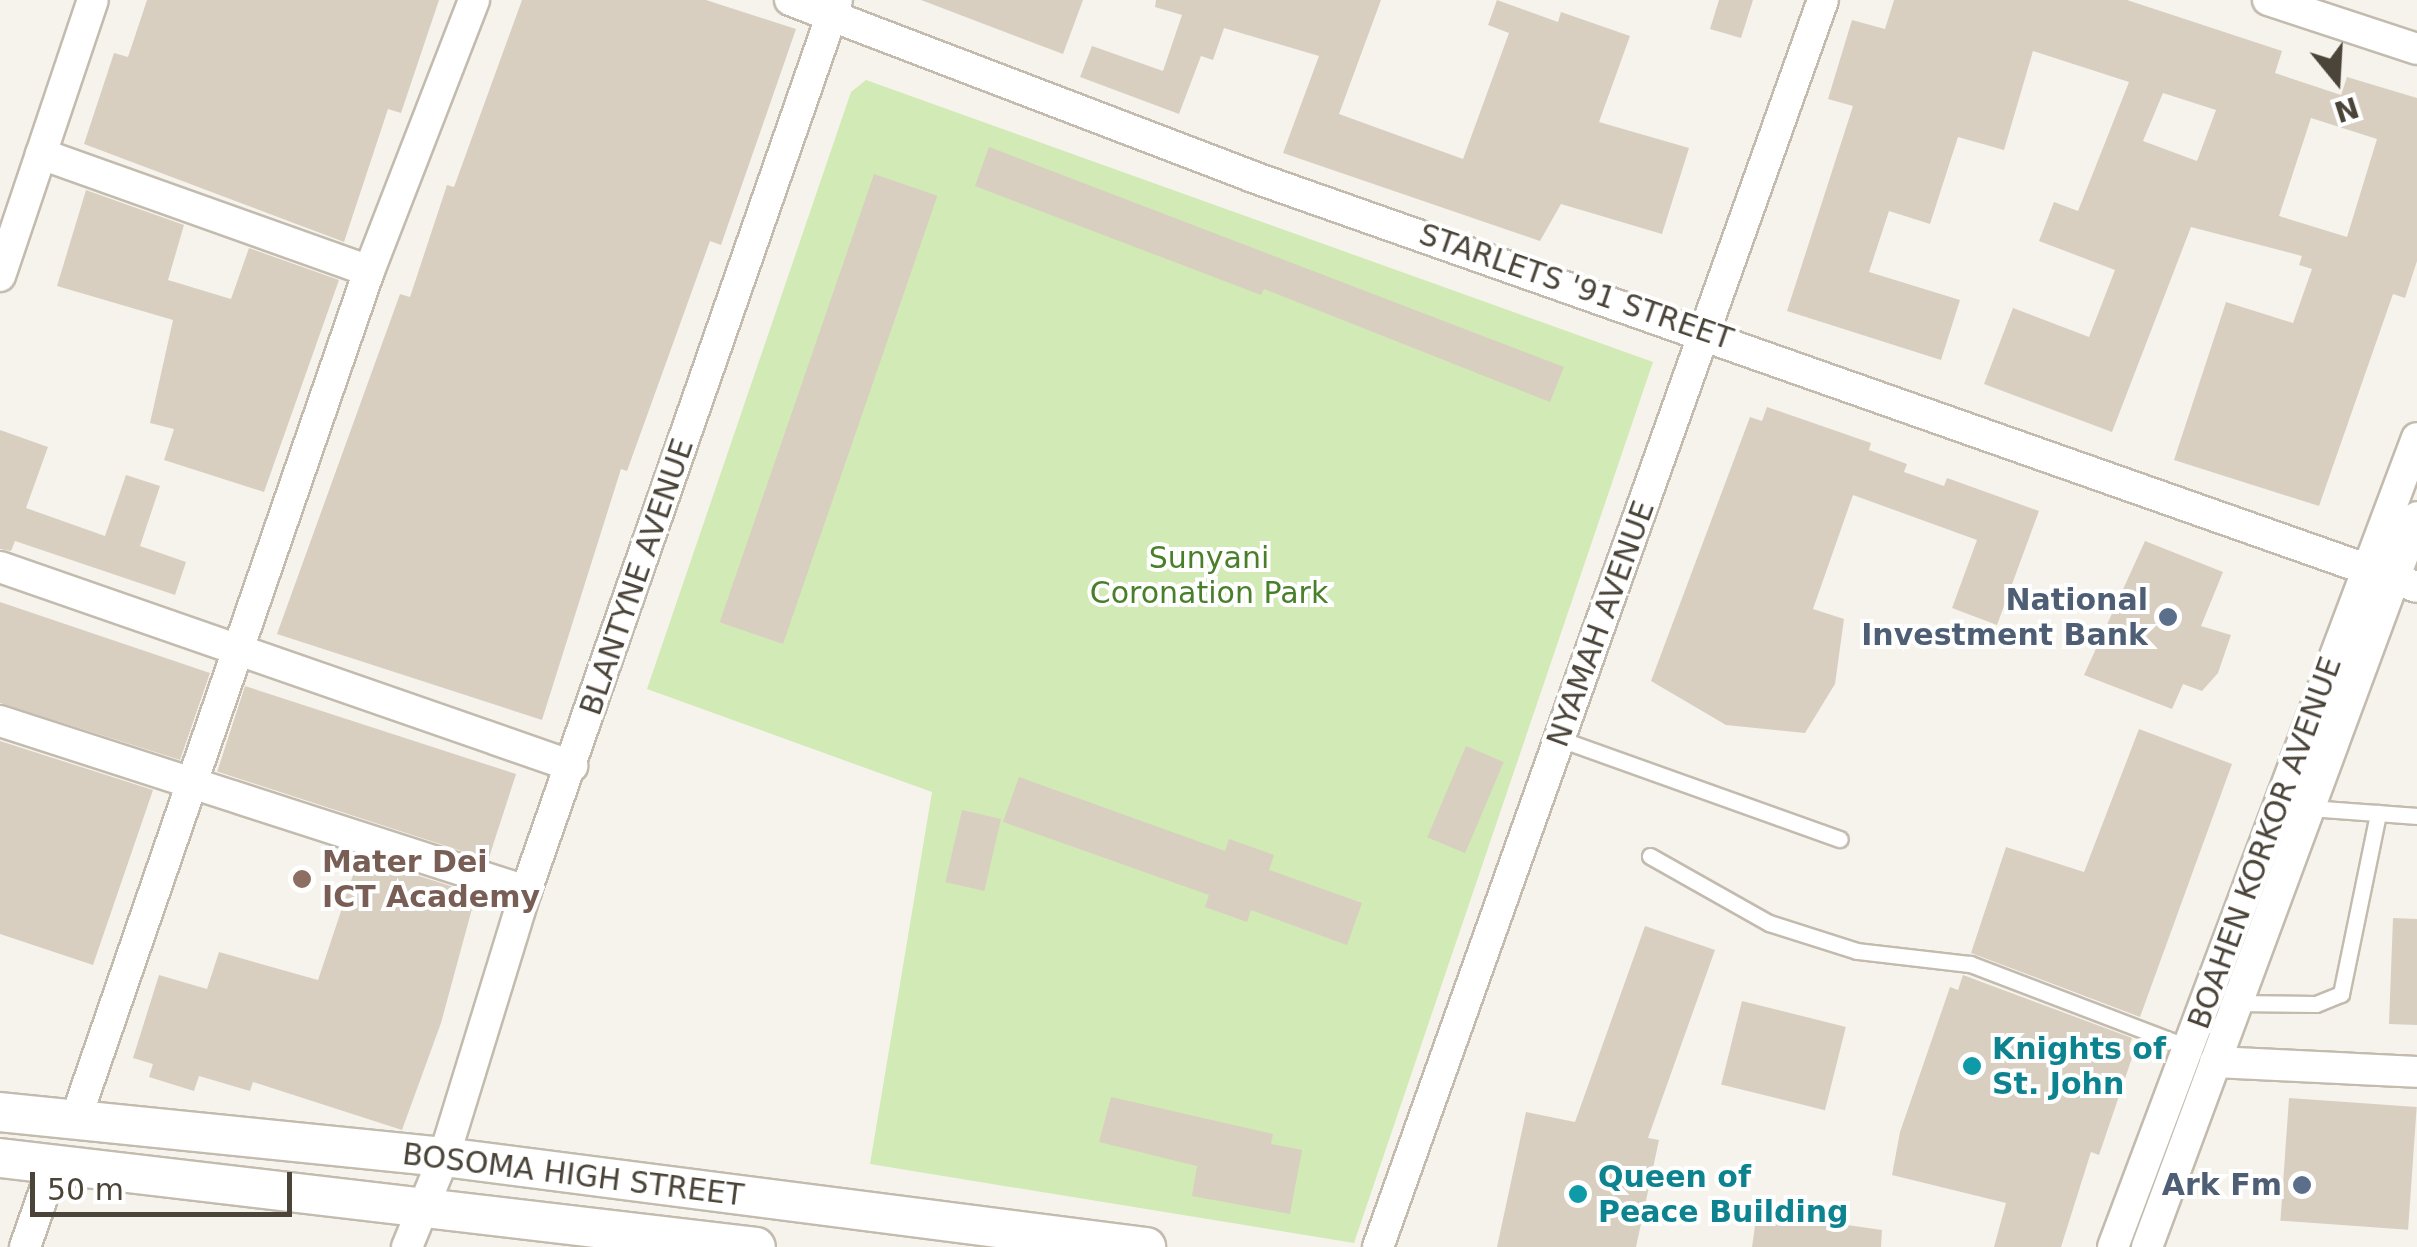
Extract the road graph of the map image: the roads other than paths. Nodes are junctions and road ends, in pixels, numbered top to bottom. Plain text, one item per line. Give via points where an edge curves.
1 (92, 0) edge
2 (474, 0) edge
3 (790, 0) edge
4 (1823, 0) edge
5 (2268, 0) edge
6 (835, 6) edge
7 (2417, 49) edge
8 (41, 154) junction
9 (1, 270) edge
10 (369, 271) junction
11 (1705, 332) junction
12 (2417, 438) edge
13 (2417, 517) edge
14 (0, 567) edge
15 (2392, 578) edge
16 (236, 654) junction
17 (0, 721) edge
18 (1560, 739) junction
19 (572, 766) junction
20 (192, 782) junction
21 (2310, 808) junction
22 (2378, 814) junction
23 (2417, 816) edge
24 (1840, 839) dead end
25 (1650, 856) dead end
26 (526, 891) junction
27 (2237, 1003) junction
28 (2202, 1055) junction
29 (2417, 1072) edge
30 (0, 1112) edge
31 (75, 1121) junction
32 (444, 1157) junction
33 (0, 1158) edge
34 (54, 1164) junction
35 (424, 1203) junction
36 (24, 1247) edge
37 (407, 1247) edge
38 (756, 1247) edge
39 (1146, 1247) edge
40 (1378, 1247) edge
41 (2112, 1247) edge
42 (2147, 1247) edge

1 - 8 street
2 - 10 street
3 - 6 street, STARLETS '91 STREET
4 - 11 street, NYAMAH AVENUE
5 - 7 street
6 - 11 street, STARLETS '91 STREET via 1250,176
6 - 19 street, BLANTYNE AVENUE
8 - 9 street
8 - 10 street
10 - 16 street
11 - 15 street, STARLETS '91 STREET
11 - 18 street, NYAMAH AVENUE
12 - 15 street, BOAHEN KORKOR AVENUE
13 - 15 street, BOAHEN KORKOR AVENUE
14 - 16 street
15 - 21 street, BOAHEN KORKOR AVENUE
15 - 28 street, BOAHEN KORKOR AVENUE
16 - 19 street
16 - 20 street
17 - 20 street
18 - 24 lane
18 - 40 street, NYAMAH AVENUE
19 - 26 street, BLANTYNE AVENUE
20 - 26 street
20 - 31 street
21 - 22 lane
21 - 27 street, BOAHEN KORKOR AVENUE
22 - 23 lane
22 - 27 lane via 2341,994 2316,1004
25 - 28 lane via 1769,923 1857,952 1970,964
26 - 32 street, BLANTYNE AVENUE
27 - 28 street, BOAHEN KORKOR AVENUE
28 - 29 street
28 - 41 street, BOAHEN KORKOR AVENUE
28 - 42 street, BOAHEN KORKOR AVENUE
30 - 31 street, BOSOMA HIGH STREET
31 - 32 street, BOSOMA HIGH STREET
32 - 35 street, BLANTYNE AVENUE
32 - 39 street, BOSOMA HIGH STREET
33 - 34 street, BOSOMA HIGH STREET
34 - 35 street, BOSOMA HIGH STREET
34 - 36 street
35 - 37 street, BLANTYNE AVENUE
35 - 38 street, BOSOMA HIGH STREET

